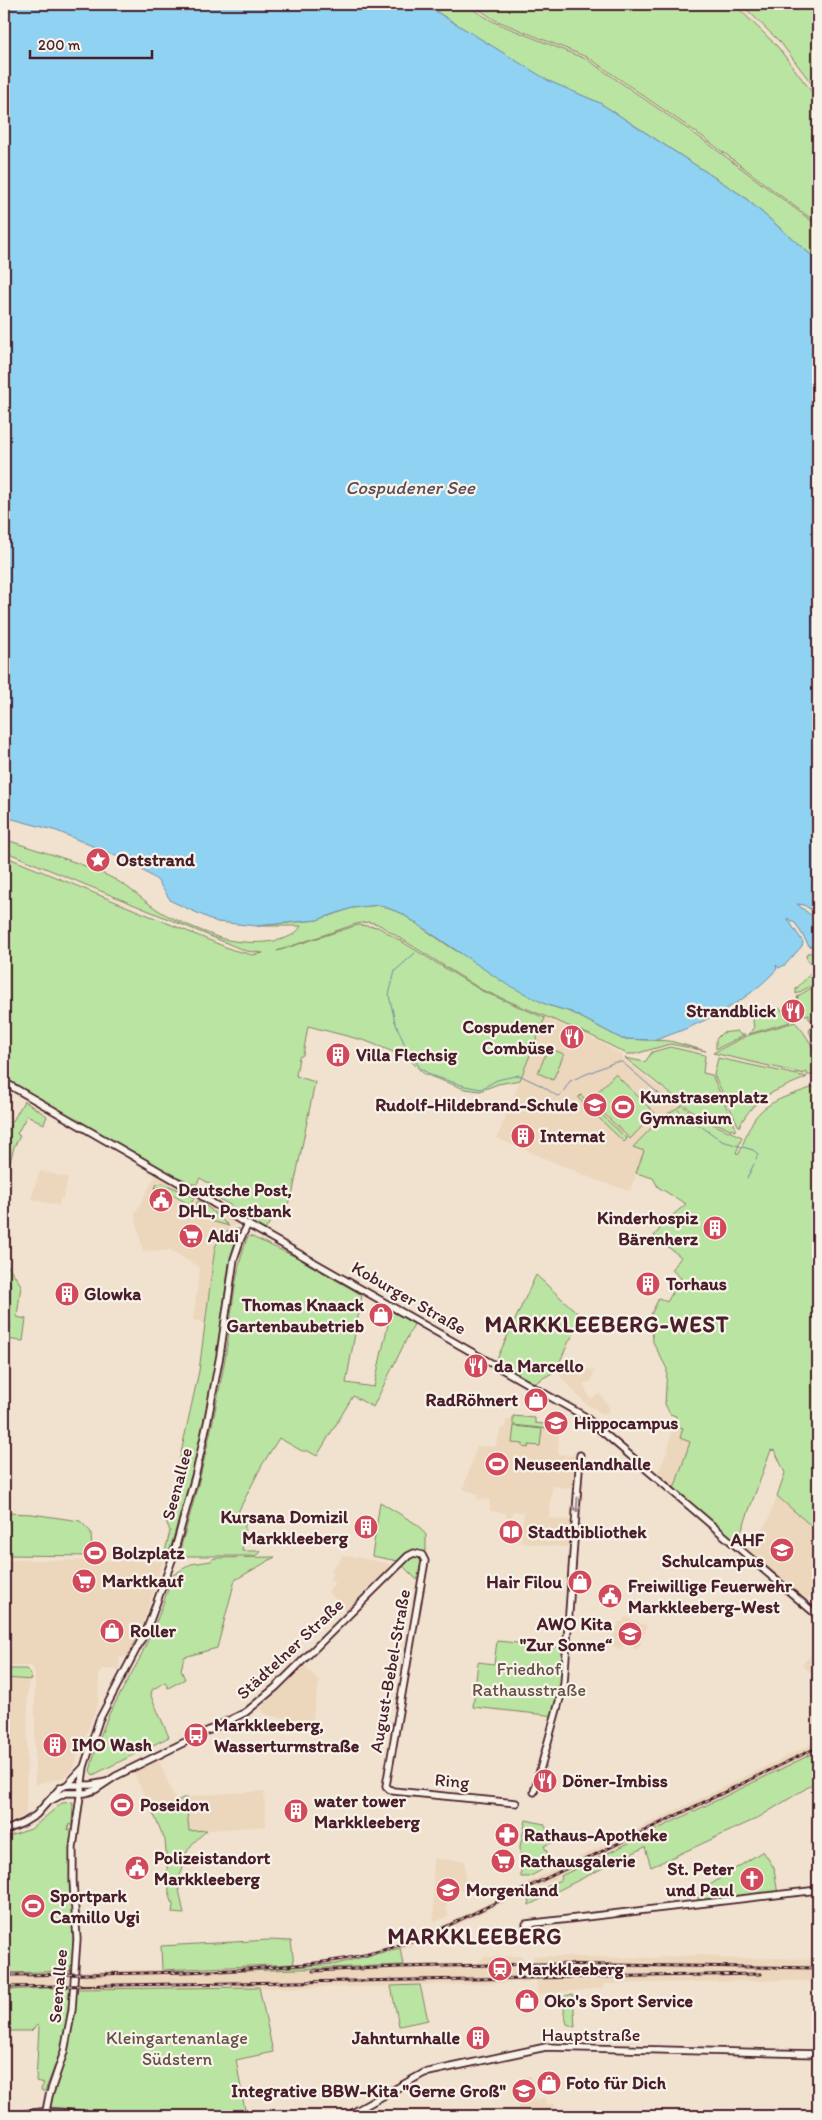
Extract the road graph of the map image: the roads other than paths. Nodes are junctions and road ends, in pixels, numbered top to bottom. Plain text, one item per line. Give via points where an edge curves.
1 (4, 1082) edge
2 (248, 1224) junction
3 (580, 1455) dead end
4 (425, 1561) joint
5 (818, 1616) edge
6 (84, 1766) junction
7 (106, 1782) junction
8 (67, 1785) junction
9 (81, 1785) junction
10 (386, 1787) joint
11 (534, 1792) dead end
12 (80, 1793) junction
13 (48, 1802) junction
14 (516, 1802) dead end
15 (4, 1831) edge
16 (818, 1890) edge
17 (526, 1924) dead end
18 (818, 2054) edge
19 (45, 2114) edge
20 (86, 2115) edge
21 (16, 2116) edge
22 (71, 2116) edge
23 (97, 2116) edge
24 (347, 2116) edge

1 - 2 main road, Koburger Straße
2 - 5 main road, Koburger Straße via 584,1416
2 - 6 main road, Seenallee via 234,1259 208,1420 172,1560 147,1629 99,1720
3 -> 11 main road via 564,1684
4 - 7 main road, Städtelner Straße via 420,1554 408,1556 255,1705 222,1725
4 - 10 main road, August-Bebel-Straße
6 - 8 main road, Seenallee
6 - 9 main road, Seenallee
7 - 9 main road, Städtelner Straße
7 - 12 main road, Städtelner Straße via 95,1790
8 - 9 main road, Städtelner Straße
8 - 13 main road, Städtelner Straße via 57,1790
9 - 12 main road, Seenallee
10 - 14 main road, Ring
12 - 13 main road, Städtelner Straße via 60,1794
12 - 19 main road, Seenallee via 73,1848 77,1940 71,2018
13 - 15 main road, Städtelner Straße via 29,1819
16 - 17 main road
18 - 24 main road, Hauptstraße via 546,2047 424,2073
19 - 20 main road
19 - 21 main road
20 - 22 main road
20 - 23 main road

